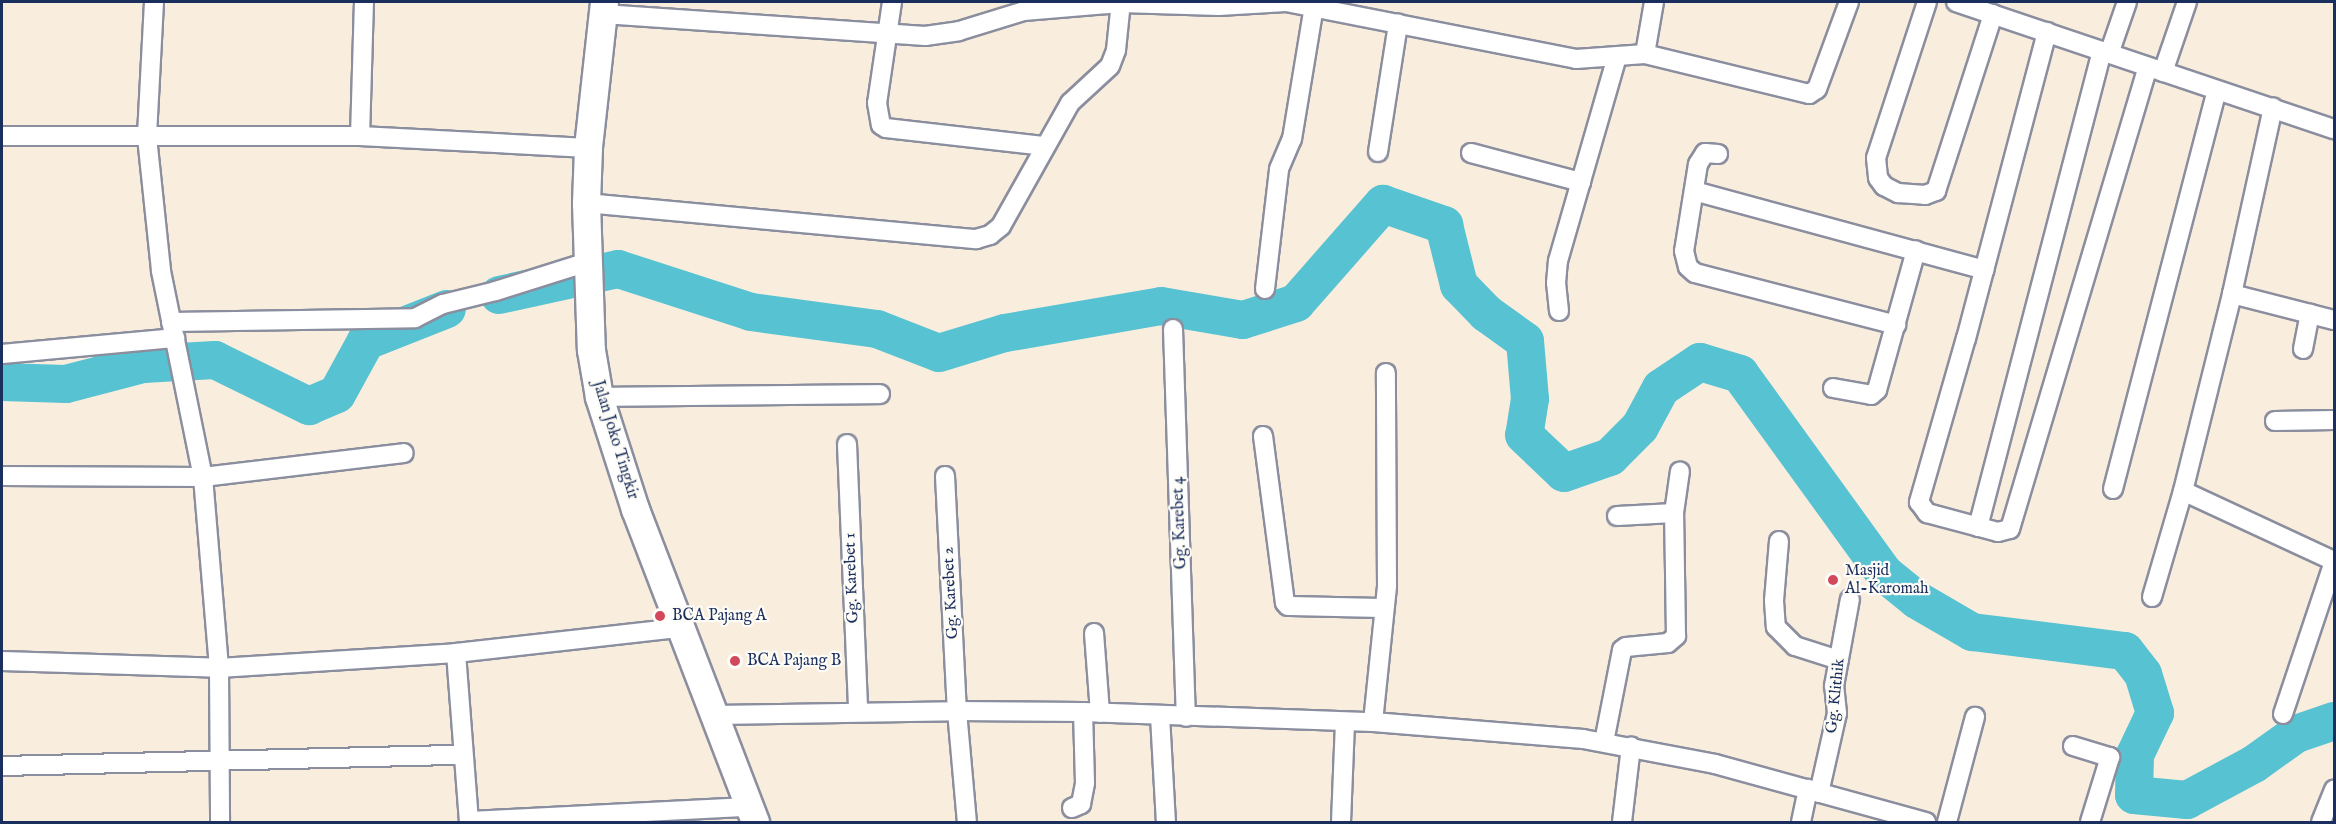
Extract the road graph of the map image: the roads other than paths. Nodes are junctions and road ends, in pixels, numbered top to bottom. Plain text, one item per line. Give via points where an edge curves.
1 (154, 2) edge
2 (364, 2) edge
3 (892, 2) edge
4 (1121, 2) edge
5 (1654, 2) edge
6 (1849, 2) edge
7 (1927, 2) edge
8 (1956, 2) edge
9 (2127, 2) edge
10 (2187, 2) edge
11 (1220, 4) edge
12 (1024, 6) edge
13 (1314, 6) junction
14 (604, 8) edge
15 (1993, 14) junction
16 (1398, 24) junction
17 (888, 32) junction
18 (2047, 32) junction
19 (2105, 52) junction
20 (1645, 54) junction
21 (1617, 57) junction
22 (2156, 70) junction
23 (2217, 90) junction
24 (2273, 107) junction
25 (2334, 129) edge
26 (2, 136) edge
27 (360, 136) junction
28 (147, 137) junction
29 (1045, 146) junction
30 (588, 148) junction
31 (1378, 152) dead end
32 (1471, 153) dead end
33 (1718, 154) dead end
34 (1581, 182) junction
35 (1694, 191) junction
36 (586, 203) junction
37 (1916, 250) junction
38 (589, 266) junction
39 (1984, 270) junction
40 (1265, 289) dead end
41 (2232, 294) junction
42 (1559, 311) dead end
43 (2310, 314) junction
44 (2334, 320) edge
45 (1896, 325) junction
46 (1173, 329) dead end
47 (175, 339) junction
48 (2303, 349) dead end
49 (2, 354) edge
50 (1386, 374) dead end
51 (1833, 388) dead end
52 (880, 394) dead end
53 (599, 397) junction
54 (2334, 420) edge
55 (2275, 421) dead end
56 (1263, 436) dead end
57 (847, 444) dead end
58 (404, 453) dead end
59 (1680, 471) dead end
60 (2, 476) edge
61 (945, 476) dead end
62 (203, 477) junction
63 (2113, 489) dead end
64 (2183, 490) junction
65 (1674, 513) junction
66 (1617, 516) dead end
67 (1978, 527) junction
68 (1779, 541) dead end
69 (2334, 562) edge
70 (2152, 597) dead end
71 (1850, 599) dead end
72 (1384, 609) junction
73 (680, 628) junction
74 (1094, 633) dead end
75 (456, 653) junction
76 (1839, 660) junction
77 (2, 661) edge
78 (219, 668) junction
79 (858, 711) junction
80 (957, 711) junction
81 (1091, 713) junction
82 (2283, 714) dead end
83 (715, 716) junction
84 (1160, 716) junction
85 (1186, 717) junction
86 (1975, 717) dead end
87 (1345, 722) junction
88 (1373, 722) junction
89 (1604, 742) junction
90 (2073, 746) dead end
91 (1631, 747) junction
92 (463, 755) junction
93 (220, 759) junction
94 (2, 766) edge
95 (2334, 790) edge
96 (1813, 791) junction
97 (1072, 808) dead end
98 (752, 815) edge
99 (220, 822) edge
100 (469, 822) edge
101 (967, 822) edge
102 (1166, 822) edge
103 (1341, 822) edge
104 (1622, 822) edge
105 (1801, 822) edge
106 (1926, 822) edge
107 (1947, 822) edge
108 (2090, 822) edge
109 (2320, 822) edge

1 - 28 street
2 - 27 street
3 - 17 street
4 - 11 street
4 - 12 street
4 - 29 street via 1114,59 1070,103
5 - 20 street
6 - 20 street via 1812,94
7 - 15 street via 1876,158 1878,178 1898,193 1925,195 1936,191
8 - 15 street
9 - 19 street
10 - 22 street
11 - 13 street via 1286,2
12 - 17 street via 941,35
13 - 16 street
13 - 40 street via 1294,130 1278,174
14 - 17 street
14 - 30 main road, Jalan Joko Tingkir
15 - 18 street
16 - 21 street via 1576,59
16 - 31 street
17 - 29 street via 877,104 881,124 886,128
18 - 19 street
18 - 39 street
19 - 22 street
19 - 67 street
20 - 21 street
21 - 34 street
22 - 23 street
22 - 67 street via 2010,529 1998,532
23 - 24 street
23 - 63 street
24 - 25 street
24 - 41 street
26 - 28 street
27 - 28 street
27 - 30 street
28 - 47 street via 156,233
29 - 36 street via 1001,226 990,236 976,239
30 - 36 main road, Jalan Joko Tingkir
32 - 34 street
33 - 35 street via 1711,151 1701,155
34 - 42 street via 1558,261
35 - 37 street
35 - 45 street via 1684,251 1691,270
36 - 38 main road, Jalan Joko Tingkir
37 - 39 street
37 - 45 street
38 - 47 street via 443,304 415,318
38 - 53 main road, Jalan Joko Tingkir via 591,350
39 - 67 street via 1919,502 1927,513
41 - 43 street
41 - 64 street
43 - 44 street
43 - 48 street
45 - 51 street via 1875,393
46 - 85 street, Gg. Karebet 4
47 - 49 street
47 - 62 street
50 - 72 street
52 - 53 street
53 - 73 main road, Jalan Joko Tingkir via 617,458
54 - 55 street
56 - 72 street via 1285,603
57 - 79 street, Gg. Karebet 1
58 - 62 street
59 - 65 street
60 - 62 street
61 - 80 street, Gg. Karebet 2
62 - 78 street
64 - 69 street
64 - 70 street
65 - 66 street
65 - 89 street via 1677,636 1668,643 1622,650
68 - 76 street via 1776,627 1795,646
69 - 82 street
71 - 76 street, Gg. Klithik
72 - 88 street
73 - 75 street
73 - 83 main road, Jalan Joko Tingkir
74 - 81 street
75 - 78 street
75 - 92 street
76 - 96 street, Gg. Klithik via 1834,686 1837,713
77 - 78 street
78 - 93 street
79 - 80 street
79 - 83 street
80 - 81 street
80 - 101 street, Gg. Karebet 2
81 - 84 street
81 - 97 street via 1081,804
83 - 98 main road, Jalan Joko Tingkir
84 - 85 street
84 - 102 street
85 - 87 street
86 - 107 street
87 - 88 street
87 - 103 street
88 - 89 street
89 - 91 street
90 - 108 street via 2110,757
91 - 96 street via 1715,764
91 - 104 street
92 - 93 street
92 - 100 street
93 - 94 street
93 - 99 street
95 - 109 street
96 - 105 street, Gg. Klithik
96 - 106 street
98 - 100 street

